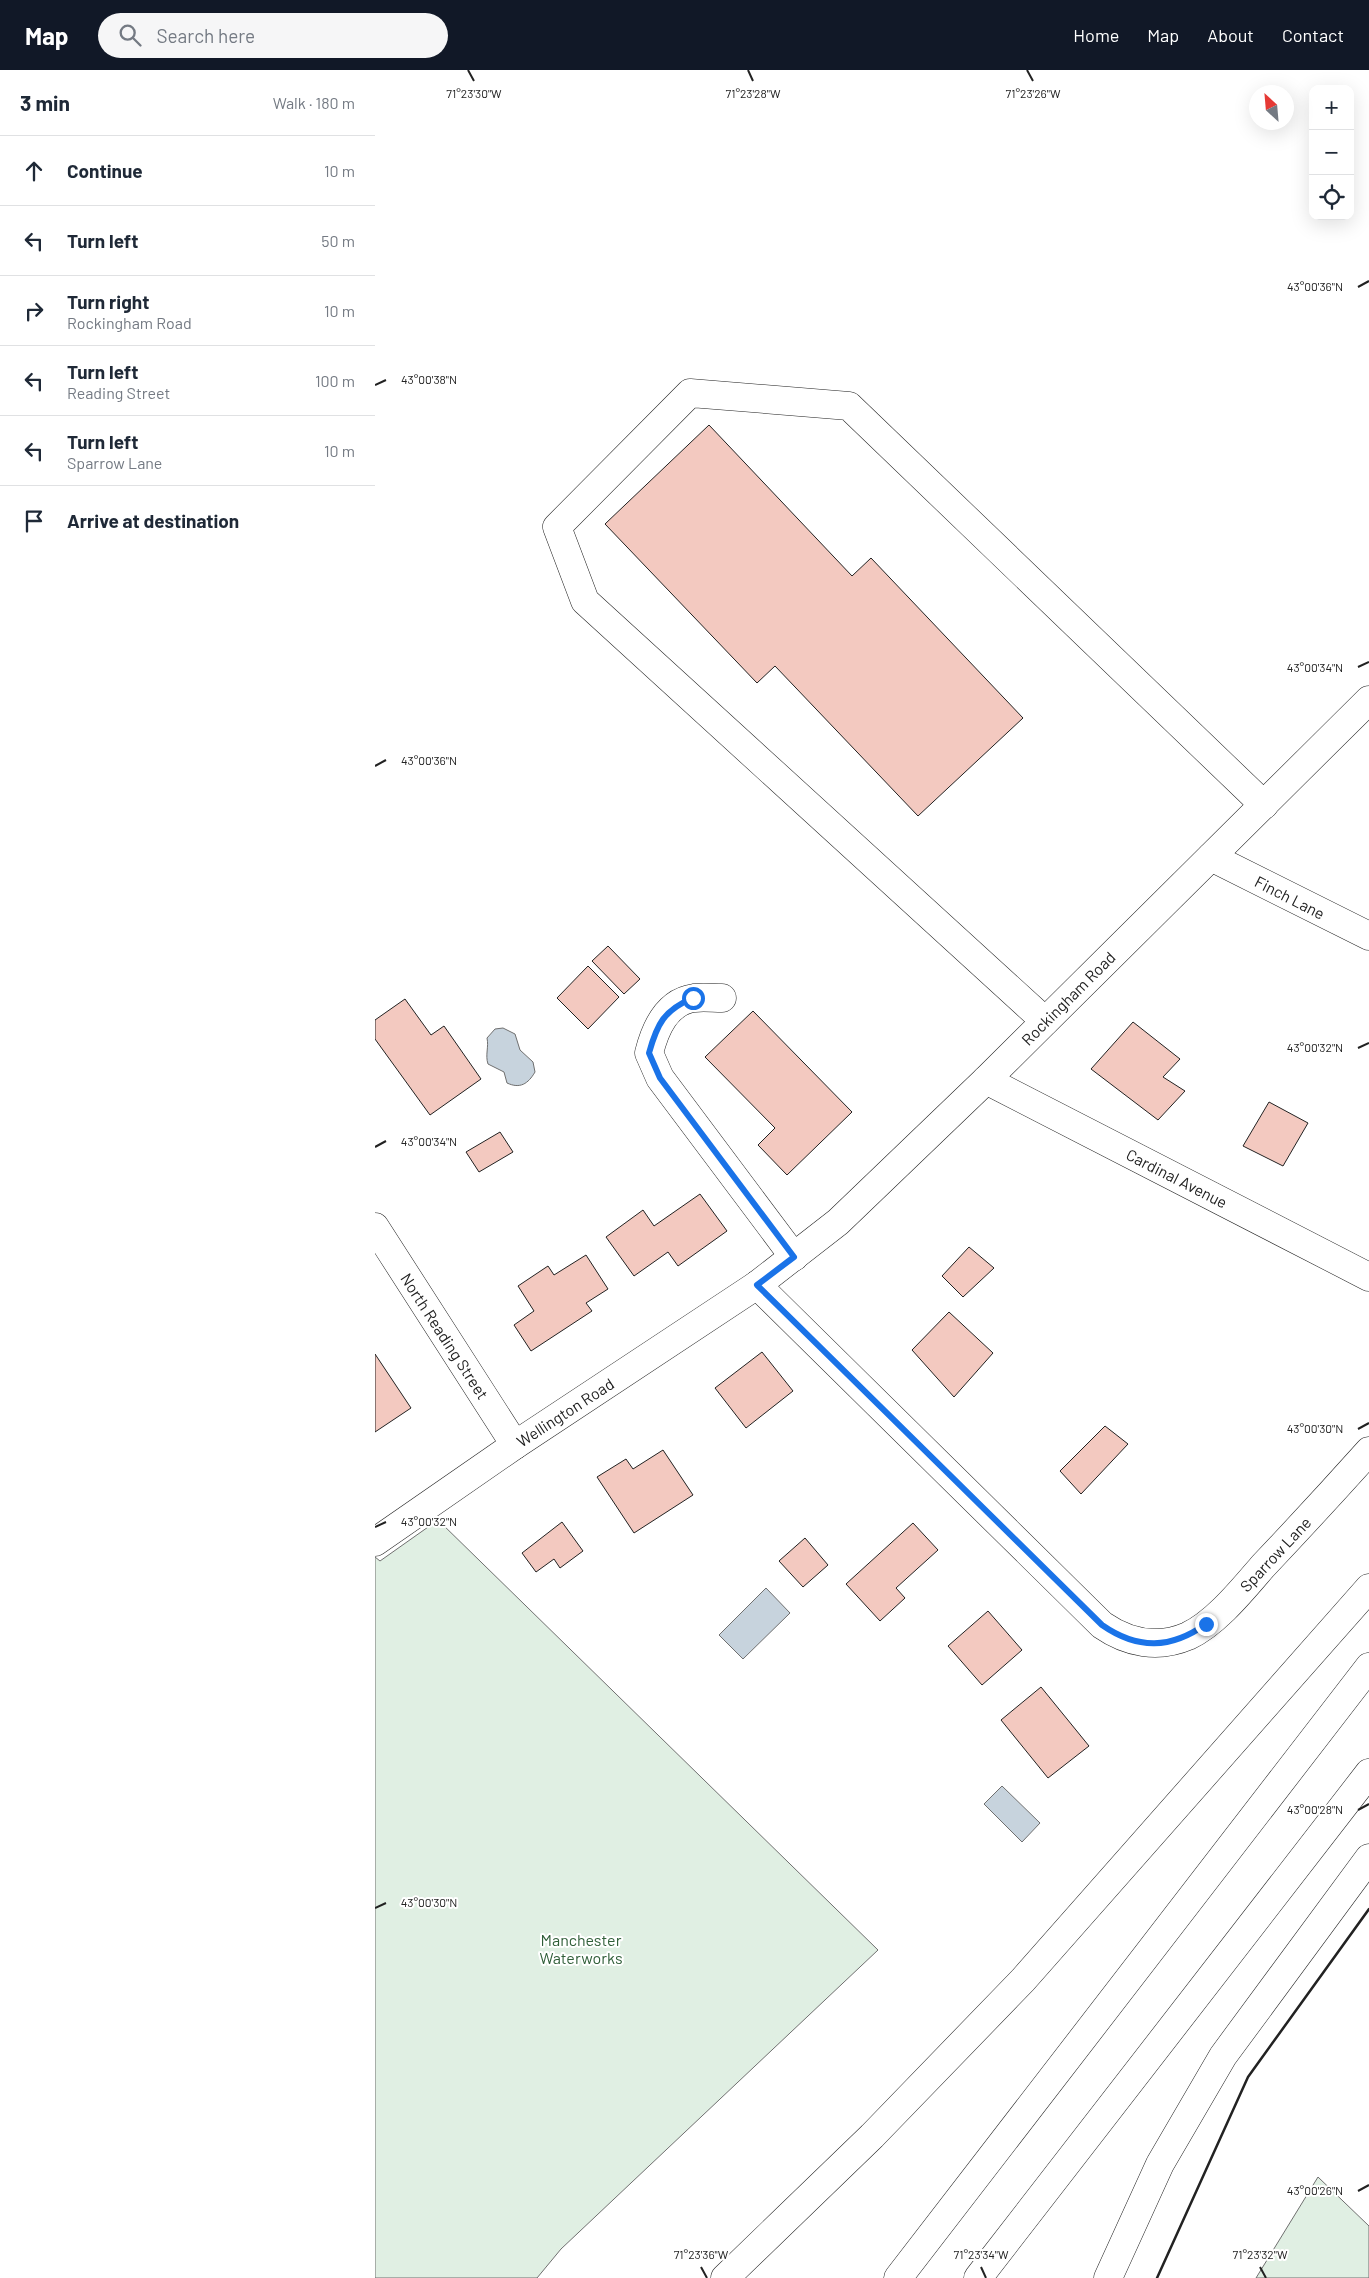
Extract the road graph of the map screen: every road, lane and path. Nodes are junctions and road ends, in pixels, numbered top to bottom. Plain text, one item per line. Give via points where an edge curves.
1 (1369, 700) edge
2 (1264, 804) junction
3 (1211, 857) junction
4 (1369, 936) edge
5 (722, 998) dead end
6 (1045, 1021) junction
7 (986, 1080) junction
8 (375, 1227) edge
9 (794, 1257) junction
10 (1369, 1277) edge
11 (757, 1285) junction
12 (515, 1445) junction
13 (1369, 1451) edge
14 (375, 1542) edge
15 (1369, 1588) edge
16 (1369, 1667) edge
17 (1369, 1773) edge
18 (1369, 1858) edge
19 (725, 2278) edge
20 (898, 2278) edge
21 (978, 2278) edge
22 (1108, 2278) edge

1 - 2 main road, Rockingham Road
2 - 3 main road, Rockingham Road
2 - 6 main road via 849,406 690,393 557,528 585,601
3 - 4 main road, Finch Lane
3 - 6 main road, Rockingham Road
5 - 9 main road via 693,998 678,1004 665,1015 655,1032 649,1053 660,1078
6 - 7 main road, Rockingham Road
7 - 9 main road, Rockingham Road via 838,1222
7 - 10 main road, Cardinal Avenue
8 - 12 main road, North Reading Street
9 - 11 main road, Rockingham Road
11 - 12 main road, Wellington Road
11 - 13 main road, Sparrow Lane via 1102,1625 1136,1642 1170,1642 1189,1635 1220,1611
12 - 14 main road, Wellington Road
15 - 19 main road via 1023,1980 871,2136
16 - 20 main road
17 - 21 main road
18 - 22 main road via 1223,2056 1160,2164

